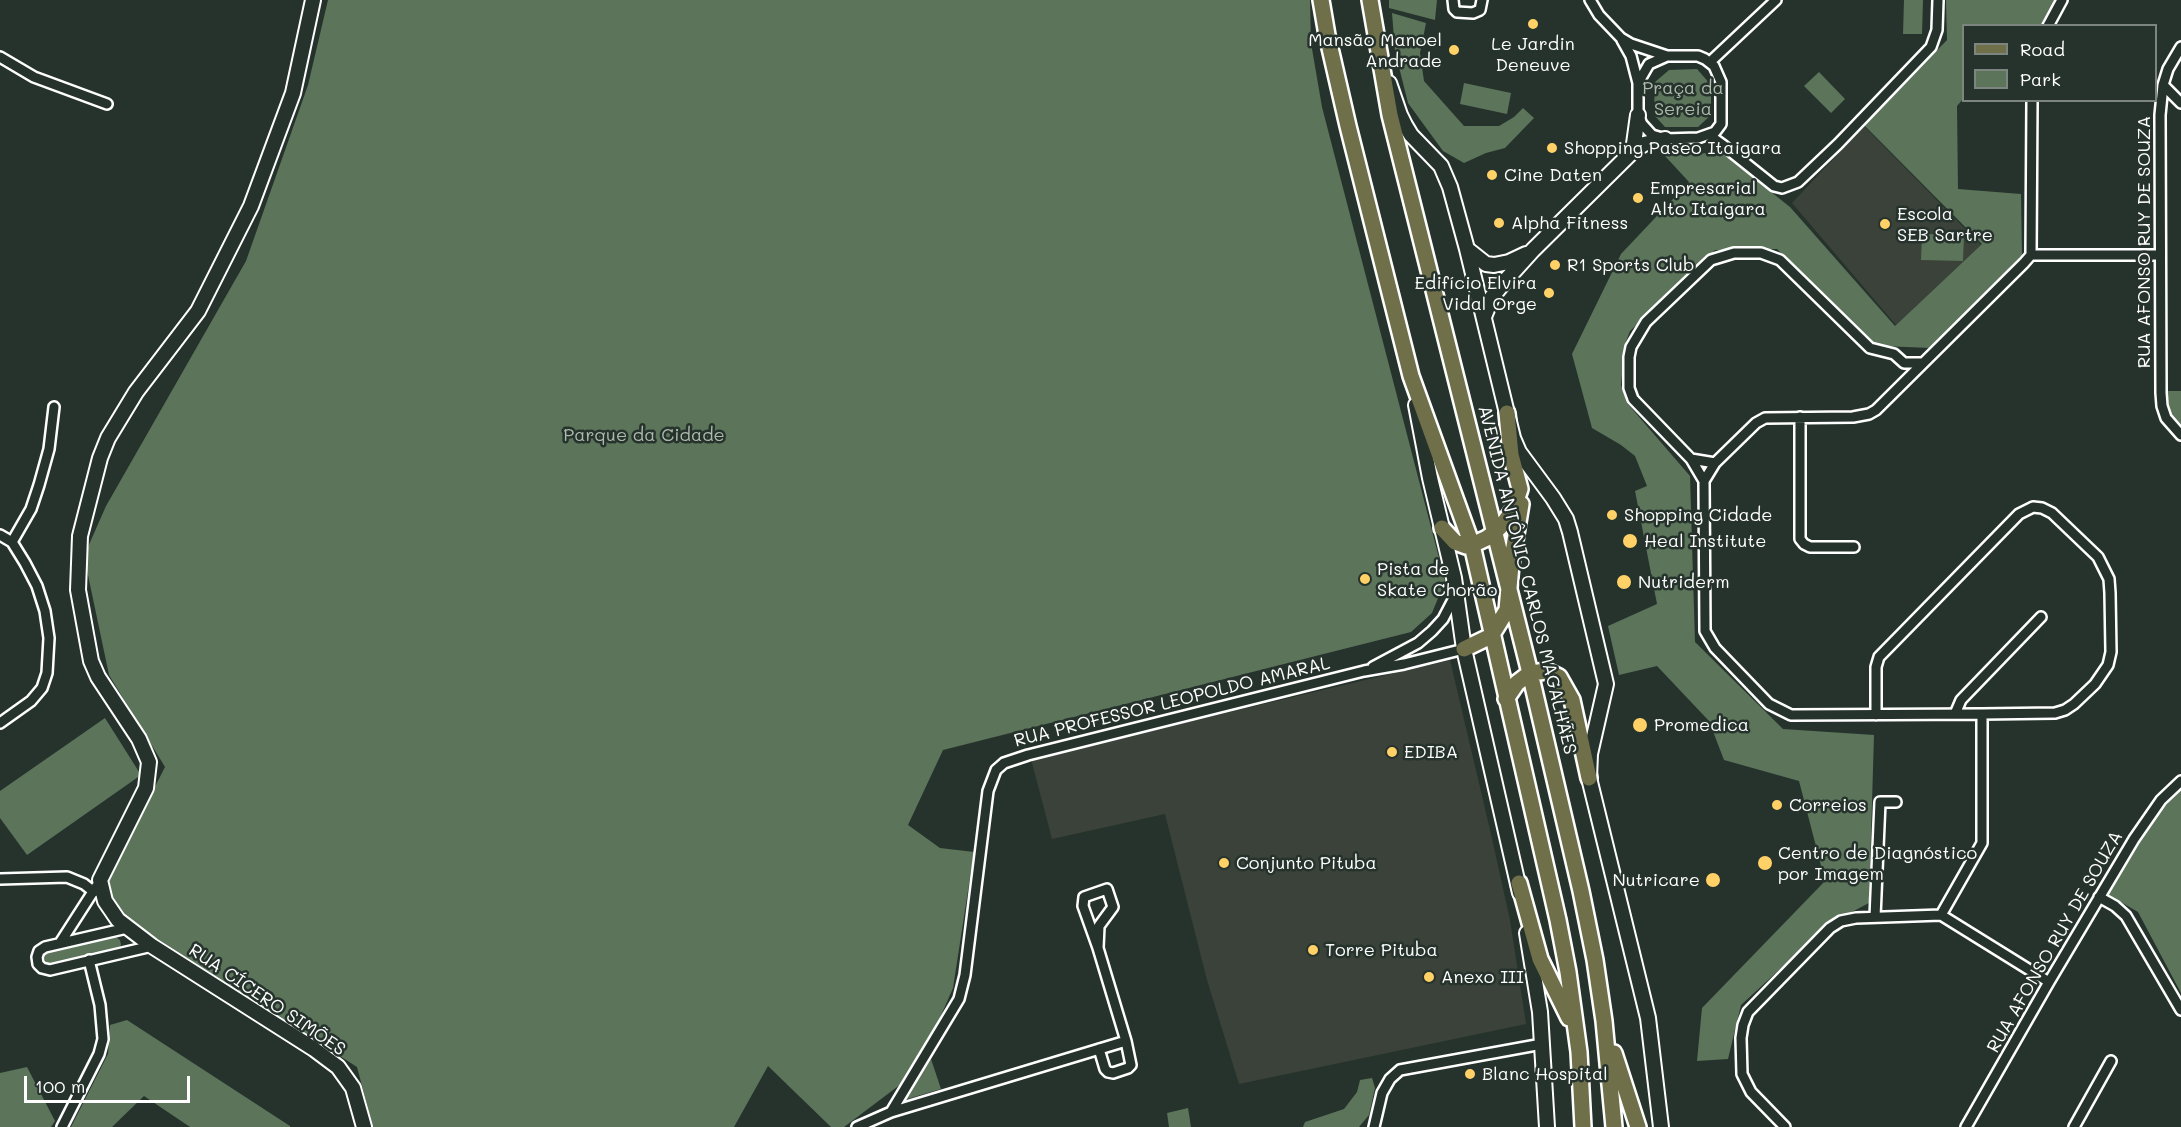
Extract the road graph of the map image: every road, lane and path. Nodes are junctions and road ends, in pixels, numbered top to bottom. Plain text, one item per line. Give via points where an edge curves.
1 (313, 0) edge
2 (1321, 0) edge
3 (1370, 0) edge
4 (1453, 0) edge
5 (1482, 0) edge
6 (1590, 0) edge
7 (1776, 0) edge
8 (1938, 0) edge
9 (2062, 0) edge
10 (2049, 24) edge
11 (1621, 38) junction
12 (1377, 47) junction
13 (2181, 47) edge
14 (1667, 56) junction
15 (0, 57) edge
16 (1710, 62) junction
17 (1638, 83) junction
18 (2163, 85) junction
19 (2032, 102) edge
20 (2181, 103) edge
21 (107, 104) dead end
22 (1638, 115) junction
23 (1708, 135) junction
24 (1665, 139) junction
25 (1633, 151) junction
26 (1467, 249) junction
27 (1533, 250) junction
28 (2031, 255) junction
29 (2160, 255) junction
30 (1484, 318) junction
31 (1904, 363) junction
32 (1923, 363) junction
33 (1411, 376) junction
34 (1906, 380) junction
35 (54, 407) dead end
36 (1507, 413) junction
37 (1800, 417) junction
38 (2181, 435) edge
39 (1690, 459) junction
40 (1715, 463) junction
41 (1704, 482) junction
42 (1520, 489) junction
43 (1442, 528) junction
44 (1495, 532) junction
45 (0, 535) edge
46 (12, 542) junction
47 (1472, 545) junction
48 (1854, 547) dead end
49 (1509, 586) junction
50 (1456, 593) junction
51 (2041, 617) dead end
52 (1491, 636) junction
53 (1464, 650) junction
54 (1364, 671) junction
55 (1530, 673) junction
56 (1506, 699) junction
57 (1955, 714) junction
58 (1982, 714) junction
59 (1876, 715) junction
60 (0, 723) edge
61 (1589, 778) junction
62 (2181, 781) edge
63 (1896, 802) dead end
64 (0, 879) edge
65 (1519, 883) junction
66 (97, 886) junction
67 (2099, 897) junction
68 (1941, 915) junction
69 (1875, 917) junction
70 (128, 928) junction
71 (60, 943) junction
72 (152, 946) junction
73 (1098, 948) junction
74 (89, 960) junction
75 (2049, 982) junction
76 (2181, 1010) edge
77 (1604, 1021) junction
78 (1126, 1041) junction
79 (1542, 1044) junction
80 (1099, 1049) junction
81 (1579, 1052) junction
82 (2111, 1060) dead end
83 (891, 1112) junction
84 (62, 1127) edge
85 (364, 1127) edge
86 (857, 1127) edge
87 (1374, 1127) edge
88 (1547, 1127) edge
89 (1583, 1127) edge
90 (1614, 1127) edge
91 (1638, 1127) edge
92 (1661, 1127) edge
93 (1785, 1127) edge
94 (1966, 1127) edge
95 (2074, 1127) edge

1 - 66 street via 293,93 250,206 198,311 136,392 108,438 84,515 78,590 92,661 149,762 142,795
2 - 33 main road via 1348,126
3 - 12 main road, AVENIDA ANTÔNIO CARLOS MAGALHÃES
4 - 5 street via 1457,12 1473,13 1480,10
6 - 11 street
7 - 16 street
8 - 23 street via 1935,39 1925,54 1798,182 1782,188 1774,186
9 - 10 street
11 - 14 street
11 - 17 street via 1632,56
12 - 26 street, AVENIDA ANTÔNIO CARLOS MAGALHÃES via 1400,115 1411,135 1446,175
12 - 44 main road, AVENIDA ANTÔNIO CARLOS MAGALHÃES via 1390,115
13 - 18 street, RUA AFONSO RUY DE SOUZA
14 - 16 street via 1698,56
14 - 17 street via 1649,64
15 - 21 street via 34,77
16 - 23 street via 1721,82 1721,124
17 - 22 street
18 - 20 street
18 - 29 street, RUA AFONSO RUY DE SOUZA
19 - 28 street
22 - 24 street via 1652,135
22 - 25 street
23 - 24 street
24 - 25 street
25 - 27 street
26 - 27 street via 1486,264 1494,265
26 - 30 street, AVENIDA ANTÔNIO CARLOS MAGALHÃES
27 - 30 street via 1497,290
28 - 29 street
28 - 32 street
29 - 38 street, RUA AFONSO RUY DE SOUZA via 2162,406 2166,418
30 - 36 street, AVENIDA ANTÔNIO CARLOS MAGALHÃES
31 - 32 street
31 - 34 street
31 - 39 street via 1894,354 1870,348 1780,260 1761,253 1734,253 1711,260 1646,322 1629,357 1633,399
32 - 34 street
33 - 43 street
33 - 47 main road
34 - 37 street via 1869,414
35 - 46 street via 49,449 39,485 31,509
36 - 42 main road via 1511,455
36 - 61 street, AVENIDA ANTÔNIO CARLOS MAGALHÃES via 1518,452 1566,519 1605,674
37 - 40 street via 1774,417 1756,423
37 - 48 street via 1800,539 1816,548
39 - 40 street
39 - 41 street
40 - 41 street
41 - 59 street via 1704,621 1709,640 1779,711 1804,716
42 - 44 main road via 1513,510
42 - 49 main road
43 - 47 main road via 1455,542
43 - 50 street
44 - 47 main road
44 - 49 main road, AVENIDA ANTÔNIO CARLOS MAGALHÃES
45 - 46 street
46 - 60 street via 37,586 45,611 49,655 42,688
47 - 52 main road
49 - 52 main road via 1507,610
49 - 55 main road, AVENIDA ANTÔNIO CARLOS MAGALHÃES
50 - 53 street
50 - 54 street, RUA PROFESSOR LEOPOLDO AMARAL via 1432,631
51 - 57 street via 1961,700
52 - 53 main road
52 - 56 main road
53 - 54 street, RUA PROFESSOR LEOPOLDO AMARAL
53 - 65 street
54 - 83 street, RUA PROFESSOR LEOPOLDO AMARAL via 1028,755 996,770 988,791 959,999
55 - 56 main road
55 - 61 main road via 1554,673 1567,689
55 - 77 main road, AVENIDA ANTÔNIO CARLOS MAGALHÃES via 1581,891
56 - 81 main road via 1558,920
57 - 58 street
57 - 59 street
58 - 59 street via 2065,710 2095,684 2108,664 2111,606 2105,568 2062,520 2042,508 2033,507 2019,514 1886,649 1876,667
58 - 68 street via 1982,843
61 - 92 street, AVENIDA ANTÔNIO CARLOS MAGALHÃES via 1648,1018
62 - 67 street, RUA AFONSO RUY DE SOUZA via 2147,818
63 - 69 street via 1880,802
64 - 66 street via 67,876
65 - 79 street
65 - 81 main road via 1540,959 1567,1010
66 - 70 street via 110,911
66 - 71 street
67 - 75 street, RUA AFONSO RUY DE SOUZA
67 - 76 street via 2126,916
68 - 69 street
68 - 75 street
69 - 93 street via 1841,921 1830,928 1748,1012 1742,1032 1742,1074 1751,1092
70 - 71 street
70 - 72 street, RUA CÍCERO SIMÕES
71 - 74 street via 39,951 38,964 42,968 50,970
72 - 74 street
72 - 85 street, RUA CÍCERO SIMÕES via 338,1067 353,1088
73 - 73 street via 1099,926 1113,907 1107,889 1088,894 1083,901
73 - 78 street
74 - 84 street via 103,1039
75 - 94 street, RUA AFONSO RUY DE SOUZA
77 - 90 main road, AVENIDA ANTÔNIO CARLOS MAGALHÃES
77 - 91 main road
78 - 80 street
78 - 80 street via 1131,1060 1128,1068 1108,1072
79 - 87 street via 1400,1070 1382,1093
79 - 88 street
80 - 83 street
81 - 89 main road
82 - 95 street
83 - 86 street

